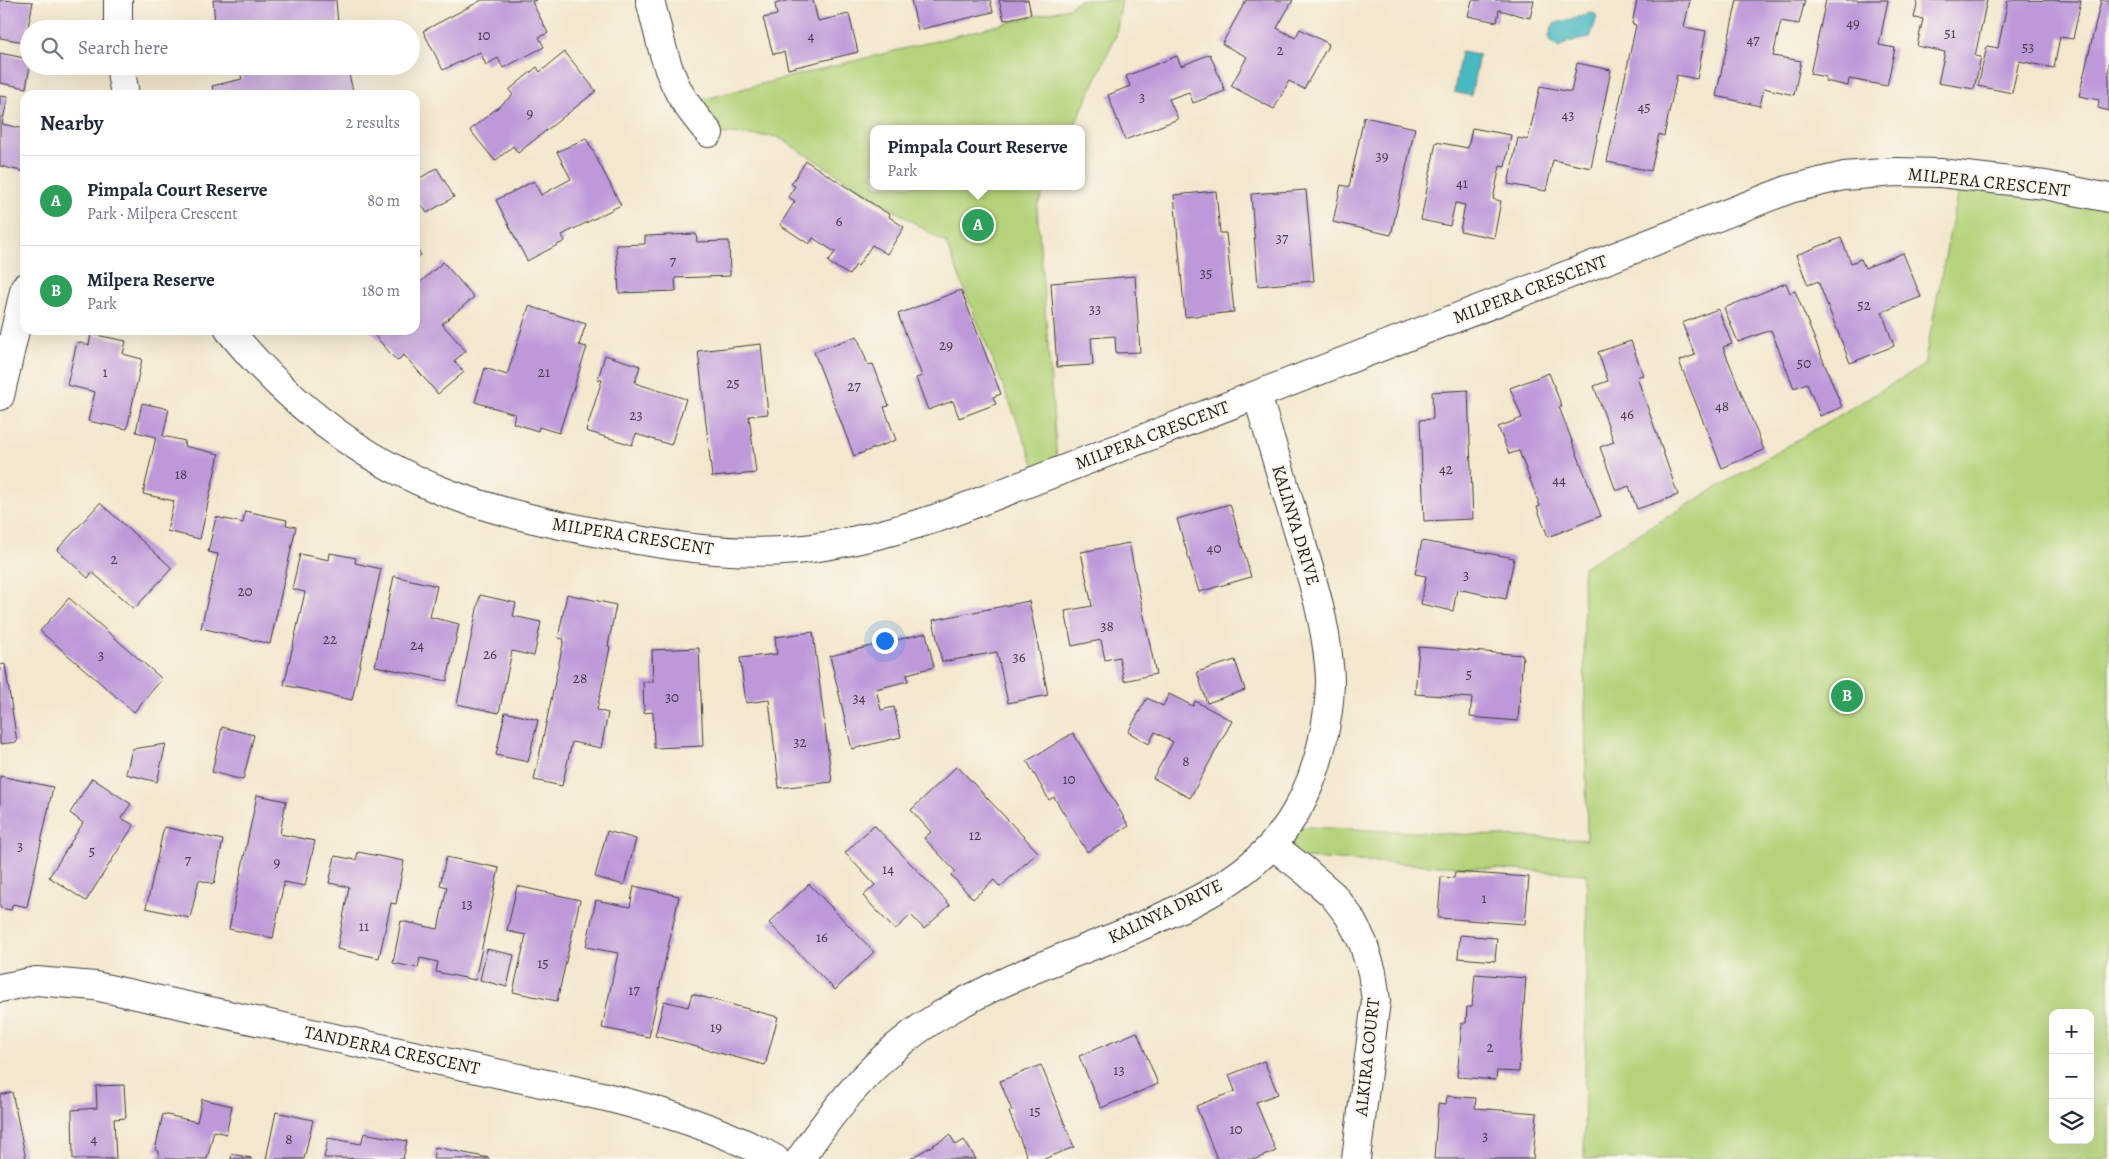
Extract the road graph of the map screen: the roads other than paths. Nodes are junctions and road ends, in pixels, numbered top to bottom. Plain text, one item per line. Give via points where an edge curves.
1 (118, 0) edge
2 (650, 0) edge
3 (118, 20) edge
4 (122, 75) edge
5 (124, 90) edge
6 (709, 133) dead end
7 (2109, 198) edge
8 (20, 309) edge
9 (233, 335) edge
10 (1257, 395) junction
11 (0, 396) edge
12 (1272, 845) junction
13 (0, 988) edge
14 (775, 1159) edge
15 (800, 1159) edge
16 (1356, 1159) edge

1 - 3 street
2 - 6 street via 679,92
4 - 5 street
7 - 10 street, MILPERA CRESCENT via 2045,185 1940,173 1844,176 1790,189
8 - 11 street
9 - 10 street, MILPERA CRESCENT via 268,375 329,427 396,470 443,491 583,530 650,542 732,551 796,550 894,532
10 - 12 street, KALINYA DRIVE via 1318,597 1330,667 1330,702 1318,762 1293,817
12 - 15 street, KALINYA DRIVE via 1246,870 1190,904 977,994 933,1020 868,1072
12 - 16 street, ALKIRA COURT via 1333,895 1363,943 1372,972 1376,1001
13 - 14 street, TANDERRA CRESCENT via 36,981 95,986 606,1097 681,1117

